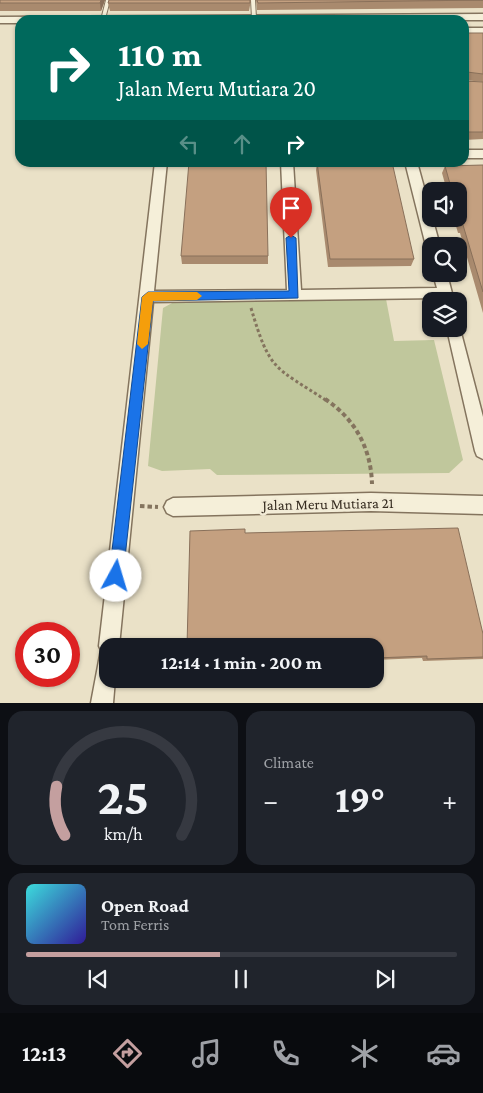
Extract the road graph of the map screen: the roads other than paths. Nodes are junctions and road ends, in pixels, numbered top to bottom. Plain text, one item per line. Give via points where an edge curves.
1 (108, 0) edge
2 (253, 0) edge
3 (104, 15) edge
4 (254, 15) edge
5 (469, 17) edge
6 (483, 17) edge
7 (0, 20) edge
8 (15, 20) edge
9 (469, 31) edge
10 (483, 31) edge
11 (469, 154) edge
12 (483, 154) edge
13 (161, 167) edge
14 (287, 167) edge
15 (412, 167) edge
16 (431, 237) edge
17 (294, 295) junction
18 (148, 297) junction
19 (422, 297) edge
20 (456, 337) edge
21 (483, 451) edge
22 (483, 505) edge
23 (173, 507) road end
24 (109, 638) edge
25 (104, 688) edge
26 (102, 703) edge

1 - 3 lane
2 - 4 lane
5 - 6 street
7 - 8 street
9 - 10 street
11 - 12 street
13 - 18 street
14 - 17 street
15 - 16 street
17 - 18 street
17 - 19 street
18 - 24 street
20 - 21 street
22 - 23 street, Jalan Meru Mutiara 21 via 371,502
25 - 26 street

